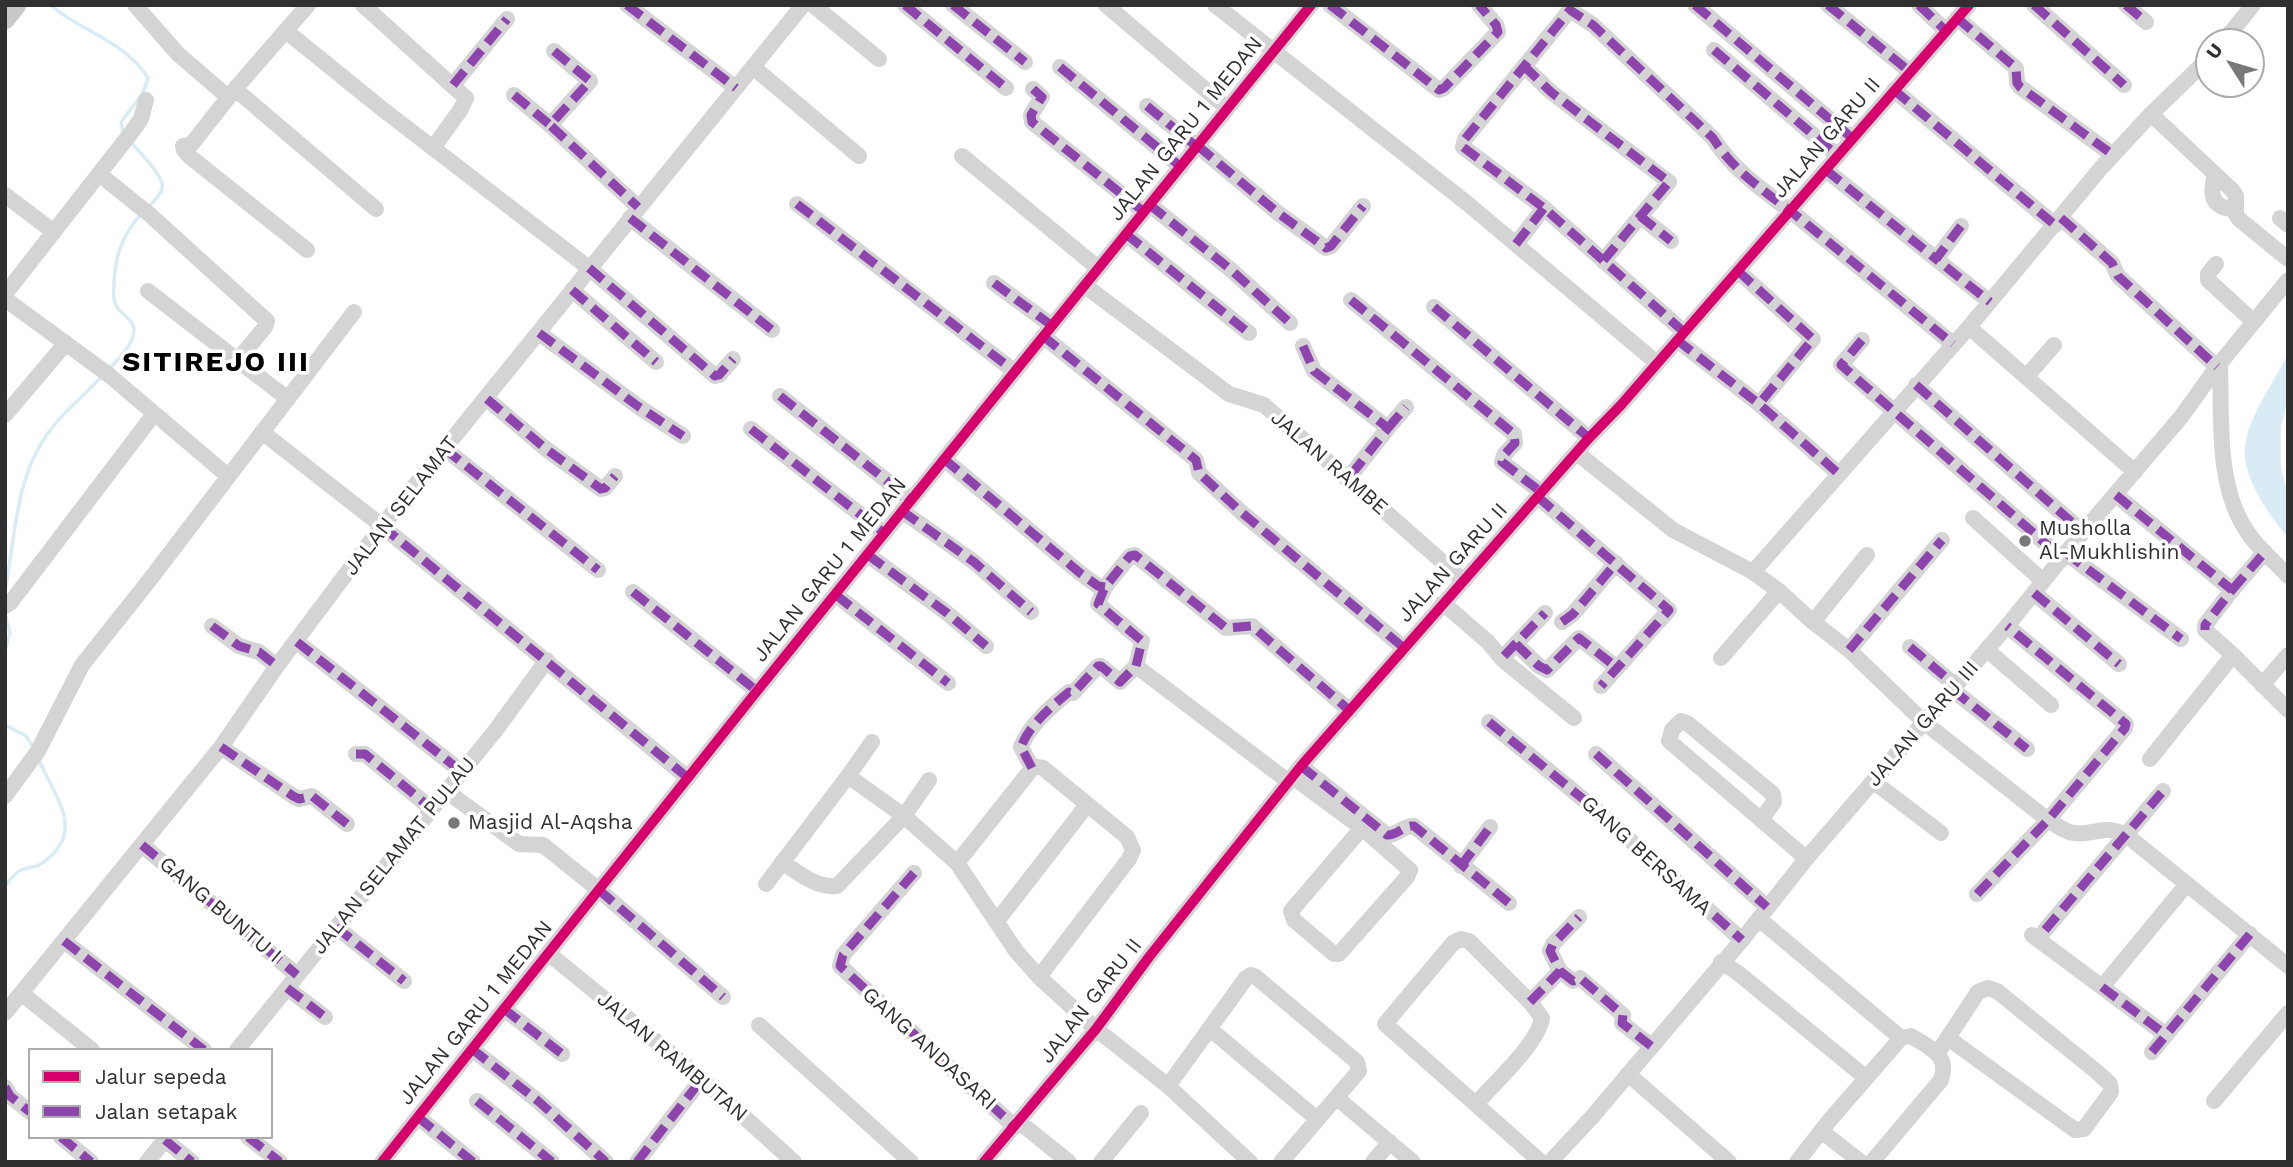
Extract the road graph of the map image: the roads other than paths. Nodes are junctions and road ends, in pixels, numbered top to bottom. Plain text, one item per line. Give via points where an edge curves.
1 (17, 5) edge
2 (135, 5) edge
3 (308, 5) edge
4 (363, 5) edge
5 (627, 5) edge
6 (803, 5) edge
7 (813, 5) edge
8 (905, 5) edge
9 (953, 5) edge
10 (1106, 5) edge
11 (1215, 5) edge
12 (1311, 5) edge
13 (1330, 5) edge
14 (1479, 5) edge
15 (1695, 5) edge
16 (1828, 5) edge
17 (1919, 5) edge
18 (1969, 5) edge
19 (2034, 5) edge
20 (2126, 5) edge
21 (2253, 5) edge
22 (1957, 18) junction
23 (507, 19) dead end
24 (5, 20) edge
25 (2146, 22) dead end
26 (2234, 28) edge
27 (286, 31) junction
28 (1946, 31) junction
29 (1714, 50) dead end
30 (554, 51) dead end
31 (1273, 52) junction
32 (879, 59) dead end
33 (1025, 62) dead end
34 (1524, 66) junction
35 (753, 67) junction
36 (1060, 67) dead end
37 (1909, 71) junction
38 (2195, 72) edge
39 (453, 85) junction
40 (2124, 85) dead end
41 (736, 88) junction
42 (1006, 88) dead end
43 (1033, 89) dead end
44 (1894, 90) junction
45 (232, 93) junction
46 (514, 95) dead end
47 (146, 100) dead end
48 (1146, 106) dead end
49 (1227, 108) junction
50 (2151, 114) junction
51 (550, 125) junction
52 (1852, 138) junction
53 (1198, 146) junction
54 (433, 148) junction
55 (2113, 155) junction
56 (859, 156) dead end
57 (962, 156) dead end
58 (1838, 156) junction
59 (1181, 167) junction
60 (1826, 170) junction
61 (99, 174) junction
62 (5, 195) edge
63 (797, 204) dead end
64 (1363, 206) dead end
65 (1544, 208) junction
66 (376, 209) dead end
67 (1147, 209) junction
68 (1790, 210) junction
69 (634, 213) junction
70 (1640, 216) junction
71 (2058, 221) junction
72 (1961, 226) dead end
73 (54, 232) junction
74 (1126, 234) junction
75 (1671, 241) dead end
76 (1516, 243) junction
77 (307, 250) dead end
78 (1936, 259) junction
79 (2288, 259) edge
80 (1603, 261) junction
81 (2216, 264) dead end
82 (589, 268) junction
83 (1098, 268) junction
84 (1738, 271) junction
85 (2288, 280) edge
86 (994, 283) dead end
87 (1084, 285) junction
88 (572, 290) junction
89 (148, 291) dead end
90 (5, 297) edge
91 (1350, 300) dead end
92 (1990, 302) junction
93 (1434, 307) dead end
94 (354, 312) dead end
95 (2254, 321) junction
96 (1290, 323) dead end
97 (1969, 327) junction
98 (772, 330) dead end
99 (1047, 331) junction
100 (539, 332) junction
101 (1249, 333) dead end
102 (1680, 336) junction
103 (1862, 340) dead end
104 (66, 343) junction
105 (1953, 344) junction
106 (2054, 345) dead end
107 (1303, 346) dead end
108 (733, 359) dead end
109 (237, 361) junction
110 (656, 362) dead end
111 (1657, 363) junction
112 (2218, 366) junction
113 (1014, 371) junction
114 (2027, 376) junction
115 (1916, 385) junction
116 (780, 396) dead end
117 (288, 399) junction
118 (487, 399) junction
119 (1759, 404) junction
120 (1406, 407) dead end
121 (1894, 411) junction
122 (155, 414) junction
123 (5, 415) edge
124 (1388, 428) junction
125 (751, 429) dead end
126 (262, 432) junction
127 (682, 436) dead end
128 (1589, 438) junction
129 (445, 449) junction
130 (1577, 453) junction
131 (944, 459) junction
132 (2134, 472) junction
133 (1839, 474) junction
134 (228, 476) junction
135 (615, 476) dead end
136 (1347, 480) junction
137 (1540, 494) junction
138 (2116, 495) junction
139 (907, 505) junction
140 (1973, 518) dead end
141 (382, 526) junction
142 (2082, 532) junction
143 (884, 533) junction
144 (1942, 540) dead end
145 (2265, 552) junction
146 (868, 555) junction
147 (1867, 555) dead end
148 (2064, 555) junction
149 (1616, 563) junction
150 (598, 570) dead end
151 (1753, 572) junction
152 (2288, 576) edge
153 (1463, 580) junction
154 (1105, 587) junction
155 (2039, 587) junction
156 (2232, 590) junction
157 (1779, 591) junction
158 (633, 592) dead end
159 (836, 595) junction
160 (1443, 603) junction
161 (8, 604) edge
162 (1031, 612) dead end
163 (1545, 613) dead end
164 (1562, 622) dead end
165 (1813, 622) junction
166 (212, 626) dead end
167 (2007, 626) junction
168 (2181, 639) dead end
169 (297, 642) junction
170 (1516, 644) junction
171 (986, 646) dead end
172 (1910, 647) dead end
173 (1404, 648) junction
174 (1849, 650) junction
175 (1987, 650) junction
176 (2233, 655) junction
177 (2288, 655) edge
178 (1504, 656) dead end
179 (1721, 659) dead end
180 (547, 660) junction
181 (2119, 664) dead end
182 (277, 666) junction
183 (1136, 666) junction
184 (1616, 667) junction
185 (948, 683) dead end
186 (2262, 685) junction
187 (1601, 686) dead end
188 (1955, 688) junction
189 (757, 691) junction
190 (2051, 705) dead end
191 (2288, 710) edge
192 (1350, 711) junction
193 (1574, 718) dead end
194 (1489, 722) dead end
195 (1925, 723) junction
196 (872, 741) dead end
197 (221, 747) junction
198 (2027, 749) dead end
199 (356, 754) dead end
200 (1596, 754) dead end
201 (2150, 759) dead end
202 (1735, 761) junction
203 (1032, 768) junction
204 (462, 772) junction
205 (1294, 775) junction
206 (848, 776) junction
207 (688, 778) junction
208 (929, 780) dead end
209 (1874, 782) junction
210 (1718, 785) junction
211 (446, 791) junction
212 (2163, 791) dead end
213 (5, 796) edge
214 (1087, 805) junction
215 (432, 809) junction
216 (904, 816) junction
217 (1761, 820) junction
218 (2049, 820) junction
219 (347, 824) dead end
220 (1490, 827) dead end
221 (1362, 828) junction
222 (1941, 833) dead end
223 (2125, 834) junction
224 (142, 845) junction
225 (1806, 859) junction
226 (782, 862) junction
227 (957, 863) junction
228 (1461, 866) junction
229 (915, 873) dead end
230 (766, 884) dead end
231 (2187, 884) junction
232 (599, 890) junction
233 (1977, 894) dead end
234 (1509, 903) dead end
235 (1763, 913) junction
236 (1579, 917) dead end
237 (997, 920) junction
238 (337, 927) junction
239 (2250, 934) junction
240 (1742, 940) junction
241 (64, 941) junction
242 (548, 953) junction
243 (1721, 962) junction
244 (2288, 967) edge
245 (1560, 971) junction
246 (1039, 977) junction
247 (404, 981) dead end
248 (292, 982) junction
249 (2102, 987) junction
250 (22, 993) junction
251 (723, 997) dead end
252 (1530, 1002) junction
253 (504, 1009) junction
254 (5, 1013) edge
255 (2288, 1013) edge
256 (325, 1017) dead end
257 (759, 1025) dead end
258 (1210, 1028) junction
259 (1096, 1029) junction
260 (2166, 1035) junction
261 (1901, 1038) junction
262 (1948, 1038) junction
263 (1651, 1046) junction
264 (90, 1048) edge
265 (201, 1048) edge
266 (239, 1048) edge
267 (472, 1049) junction
268 (2152, 1052) dead end
269 (562, 1054) dead end
270 (1937, 1054) junction
271 (1859, 1072) dead end
272 (1628, 1074) junction
273 (702, 1079) junction
274 (1168, 1086) junction
275 (5, 1087) edge
276 (1337, 1098) junction
277 (477, 1101) dead end
278 (2214, 1101) dead end
279 (1476, 1104) junction
280 (28, 1110) edge
281 (1141, 1113) dead end
282 (418, 1117) junction
283 (1317, 1119) junction
284 (1017, 1124) junction
285 (1821, 1131) junction
286 (63, 1139) edge
287 (166, 1139) edge
288 (251, 1139) edge
289 (1390, 1142) junction
290 (91, 1162) edge
291 (147, 1162) edge
292 (192, 1162) edge
293 (280, 1162) edge
294 (382, 1162) edge
295 (472, 1162) edge
296 (552, 1162) edge
297 (606, 1162) edge
298 (636, 1162) edge
299 (794, 1162) edge
300 (911, 1162) edge
301 (984, 1162) edge
302 (1069, 1162) edge
303 (1101, 1162) edge
304 (1250, 1162) edge
305 (1282, 1162) edge
306 (1373, 1162) edge
307 (1413, 1162) edge
308 (1541, 1162) edge
309 (1550, 1162) edge
310 (1729, 1162) edge
311 (1797, 1162) edge
312 (1861, 1162) edge
313 (1872, 1162) edge

1 - 24 main road
2 - 45 street via 178,54
3 - 27 street
4 - 39 street
5 - 41 street
6 - 35 street, JALAN SELAMAT
7 - 32 street
8 - 42 street
9 - 33 street
10 - 49 street
11 - 31 street
12 - 31 street, JALAN GARU 1 MEDAN
13 - 14 street via 1439,90 1498,32
15 - 52 street
16 - 37 street
17 - 28 street
18 - 22 street, JALAN GARU II
19 - 40 street
20 - 25 street
21 - 26 street
22 - 28 street, JALAN GARU II
22 - 55 street via 2016,68 2020,87
23 - 39 street
27 - 45 street
27 - 54 street
28 - 37 street, JALAN GARU II
29 - 58 street
30 - 51 street via 590,81
31 - 49 street, JALAN GARU 1 MEDAN
31 - 76 street
34 - 65 street via 1463,147
34 - 68 street via 1567,11 1576,12 1713,138 1734,167
34 - 70 street via 1669,182
35 - 41 street, JALAN SELAMAT
35 - 56 street
36 - 59 street
37 - 44 street, JALAN GARU II
38 - 50 street
39 - 54 street via 465,100
41 - 69 street, JALAN SELAMAT
43 - 67 street via 1042,97 1031,115 1032,122
44 - 52 street, JALAN GARU II
44 - 71 street
45 - 66 street
45 - 77 street via 184,150
46 - 51 street
47 - 61 street via 141,119
48 - 53 street
49 - 53 street, JALAN GARU 1 MEDAN
50 - 55 street
50 - 79 street via 2236,196 2240,220
51 - 69 street
52 - 58 street, JALAN GARU II
53 - 59 street, JALAN GARU 1 MEDAN
53 - 64 street via 1326,248
54 - 82 street
55 - 71 street
57 - 83 street
58 - 60 street, JALAN GARU II
59 - 67 street, JALAN GARU 1 MEDAN
60 - 68 street, JALAN GARU II
60 - 78 street
61 - 73 street
61 - 109 street via 267,321
62 - 73 street
63 - 113 street
65 - 76 street
65 - 80 street
67 - 74 street, JALAN GARU 1 MEDAN
67 - 96 street via 1230,269
68 - 84 street, JALAN GARU II
68 - 105 street
69 - 82 street, JALAN SELAMAT
69 - 98 street
70 - 75 street
70 - 80 street
71 - 92 street
71 - 112 street via 2112,263 2118,276
72 - 78 street
73 - 90 street
74 - 83 street, JALAN GARU 1 MEDAN
74 - 101 street
76 - 111 street
78 - 92 street
80 - 102 street
81 - 95 street via 2208,280
82 - 88 street, JALAN SELAMAT
82 - 108 street via 715,376
83 - 87 street, JALAN GARU 1 MEDAN
84 - 102 street, JALAN GARU II
84 - 119 street via 1813,339
85 - 95 street, JALAN GARU III
86 - 99 street
87 - 99 street, JALAN GARU 1 MEDAN
87 - 136 street, JALAN RAMBE via 1229,394 1264,405
88 - 100 street, JALAN SELAMAT
88 - 110 street
89 - 109 street
90 - 104 street
91 - 137 street via 1514,434 1515,443 1502,462
92 - 97 street
93 - 128 street
94 - 117 street
95 - 112 street, JALAN GARU III
97 - 105 street
97 - 114 street
99 - 113 street, JALAN GARU 1 MEDAN
99 - 173 street via 1195,460 1199,473 1241,512
100 - 118 street, JALAN SELAMAT
100 - 127 street
102 - 111 street, JALAN GARU II
102 - 119 street
103 - 121 street via 1841,365
104 - 122 street
104 - 123 street
105 - 115 street
106 - 114 street
107 - 124 street via 1314,371
109 - 117 street
111 - 128 street, JALAN GARU II
112 - 132 street, JALAN GARU III
112 - 145 street via 2224,466 2232,500 2242,524
113 - 131 street, JALAN GARU 1 MEDAN
114 - 132 street
115 - 121 street
115 - 142 street
116 - 139 street
117 - 126 street
118 - 129 street, JALAN SELAMAT
118 - 135 street via 601,489
119 - 133 street
120 - 124 street
121 - 133 street
121 - 148 street
122 - 134 street
122 - 161 street
124 - 136 street
125 - 143 street
126 - 134 street
126 - 141 street
128 - 130 street, JALAN GARU II
129 - 141 street, JALAN SELAMAT
129 - 150 street
130 - 137 street, JALAN GARU II
130 - 151 street via 1673,530
131 - 139 street, JALAN GARU 1 MEDAN
131 - 154 street via 1080,573
132 - 138 street, JALAN GARU III
133 - 151 street
134 - 213 street via 82,665 35,756
136 - 153 street, JALAN RAMBE
137 - 149 street
137 - 153 street, JALAN GARU II
138 - 142 street, JALAN GARU III
138 - 156 street
139 - 143 street, JALAN GARU 1 MEDAN
139 - 162 street
140 - 155 street
141 - 169 street, JALAN SELAMAT
141 - 180 street
142 - 148 street, JALAN GARU III
143 - 146 street, JALAN GARU 1 MEDAN
144 - 174 street
145 - 152 street
145 - 156 street
146 - 159 street, JALAN GARU 1 MEDAN
146 - 171 street
147 - 165 street
148 - 155 street, JALAN GARU III
148 - 168 street
149 - 164 street
149 - 184 street via 1669,610
151 - 157 street
153 - 160 street, JALAN GARU II
154 - 183 street via 1098,606 1142,641
154 - 192 street via 1135,555 1226,628 1252,626
155 - 167 street, JALAN GARU III
155 - 181 street
156 - 176 street via 2204,628
157 - 165 street
157 - 179 street
158 - 189 street
159 - 185 street
159 - 189 street, JALAN GARU 1 MEDAN
160 - 173 street, JALAN GARU II
160 - 193 street
163 - 170 street
165 - 174 street
166 - 182 street
167 - 175 street, JALAN GARU III
167 - 218 street via 2126,724
169 - 182 street, JALAN SELAMAT
169 - 204 street
170 - 178 street
170 - 184 street via 1547,670 1579,638
172 - 188 street
173 - 192 street, JALAN GARU II
174 - 195 street
175 - 188 street, JALAN GARU III
175 - 190 street
176 - 186 street
176 - 201 street
177 - 186 street
180 - 204 street, JALAN SELAMAT PULAU
180 - 207 street
182 - 197 street, JALAN SELAMAT
183 - 203 street via 1120,682 1098,666 1073,693 1052,706 1021,747
183 - 205 street
184 - 187 street
186 - 191 street
188 - 195 street, JALAN GARU III
188 - 198 street
189 - 207 street, JALAN GARU 1 MEDAN
192 - 205 street, JALAN GARU II
194 - 240 street, GANG BERSAMA
195 - 209 street, JALAN GARU III
195 - 218 street
196 - 206 street
197 - 219 street via 293,796 312,796
197 - 224 street, JALAN SELAMAT
199 - 215 street via 365,754
200 - 235 street
202 - 210 street
202 - 210 street via 1687,723 1676,724 1669,741
202 - 217 street via 1773,794 1774,802
203 - 214 street via 1041,766
203 - 227 street
204 - 211 street, JALAN SELAMAT PULAU
205 - 221 street
205 - 228 street via 1387,835 1413,825
205 - 259 street, JALAN GARU II
206 - 216 street
206 - 226 street
207 - 232 street, JALAN GARU 1 MEDAN
208 - 216 street
209 - 222 street
209 - 225 street, JALAN GARU III
210 - 217 street
211 - 215 street, JALAN SELAMAT PULAU
211 - 232 street via 519,844 543,845
212 - 223 street
214 - 237 street
214 - 246 street via 1128,837 1133,850
215 - 238 street, JALAN SELAMAT PULAU
216 - 226 street via 837,886 814,882
216 - 227 street
217 - 225 street
218 - 223 street via 2077,834 2106,828
218 - 233 street
220 - 228 street
221 - 221 street via 1409,867 1409,873 1339,954 1334,954 1294,920 1291,911
223 - 231 street
223 - 249 street via 2038,932
224 - 241 street, JALAN SELAMAT
224 - 248 street, GANG BUNTU I
225 - 235 street, JALAN GARU III
226 - 230 street
227 - 237 street
228 - 234 street
229 - 284 street, GANG ANDASARI via 843,955 841,966
231 - 239 street
231 - 249 street
232 - 242 street, JALAN GARU 1 MEDAN
232 - 251 street
235 - 240 street, JALAN GARU III
235 - 261 street
236 - 245 street via 1550,951
237 - 246 street
238 - 247 street
238 - 248 street, JALAN SELAMAT PULAU
239 - 244 street
239 - 260 street
240 - 243 street, JALAN GARU III
241 - 250 street, JALAN SELAMAT
241 - 265 street
242 - 253 street, JALAN GARU 1 MEDAN
242 - 273 street, JALAN RAMBUTAN
243 - 263 street, JALAN GARU III
243 - 271 street
245 - 252 street
245 - 263 street via 1573,981 1580,978
246 - 259 street
248 - 256 street, GANG BUNTU I
248 - 266 street, JALAN SELAMAT PULAU
249 - 260 street
250 - 254 street, JALAN SELAMAT
250 - 264 street
252 - 279 street via 1542,1018 1533,1040
252 - 279 street via 1469,941 1461,939 1386,1021 1387,1028
253 - 267 street, JALAN GARU 1 MEDAN
253 - 269 street
255 - 278 street
257 - 300 street
258 - 274 street
258 - 276 street via 1246,978 1256,977 1357,1062 1359,1070
258 - 283 street
259 - 274 street
259 - 284 street, JALAN GARU II
260 - 268 street
261 - 270 street via 1911,1036
261 - 285 street
262 - 262 street via 1978,992 1988,988 2106,1079 2111,1092 2084,1129 2075,1130
262 - 270 street
263 - 272 street, JALAN GARU III
267 - 282 street, JALAN GARU 1 MEDAN
267 - 297 street
270 - 313 street via 1945,1070 1941,1080
272 - 309 street, JALAN GARU III
272 - 310 street
273 - 298 street
273 - 299 street, JALAN RAMBUTAN
274 - 304 street
275 - 280 street
276 - 283 street
276 - 289 street
277 - 296 street
279 - 308 street
281 - 303 street
282 - 294 street, JALAN GARU 1 MEDAN
282 - 295 street
283 - 305 street
284 - 301 street, JALAN GARU II
284 - 302 street, GANG ANDASARI
285 - 311 street
285 - 312 street
286 - 290 street
287 - 291 street
287 - 292 street
288 - 293 street
289 - 306 street
289 - 307 street

